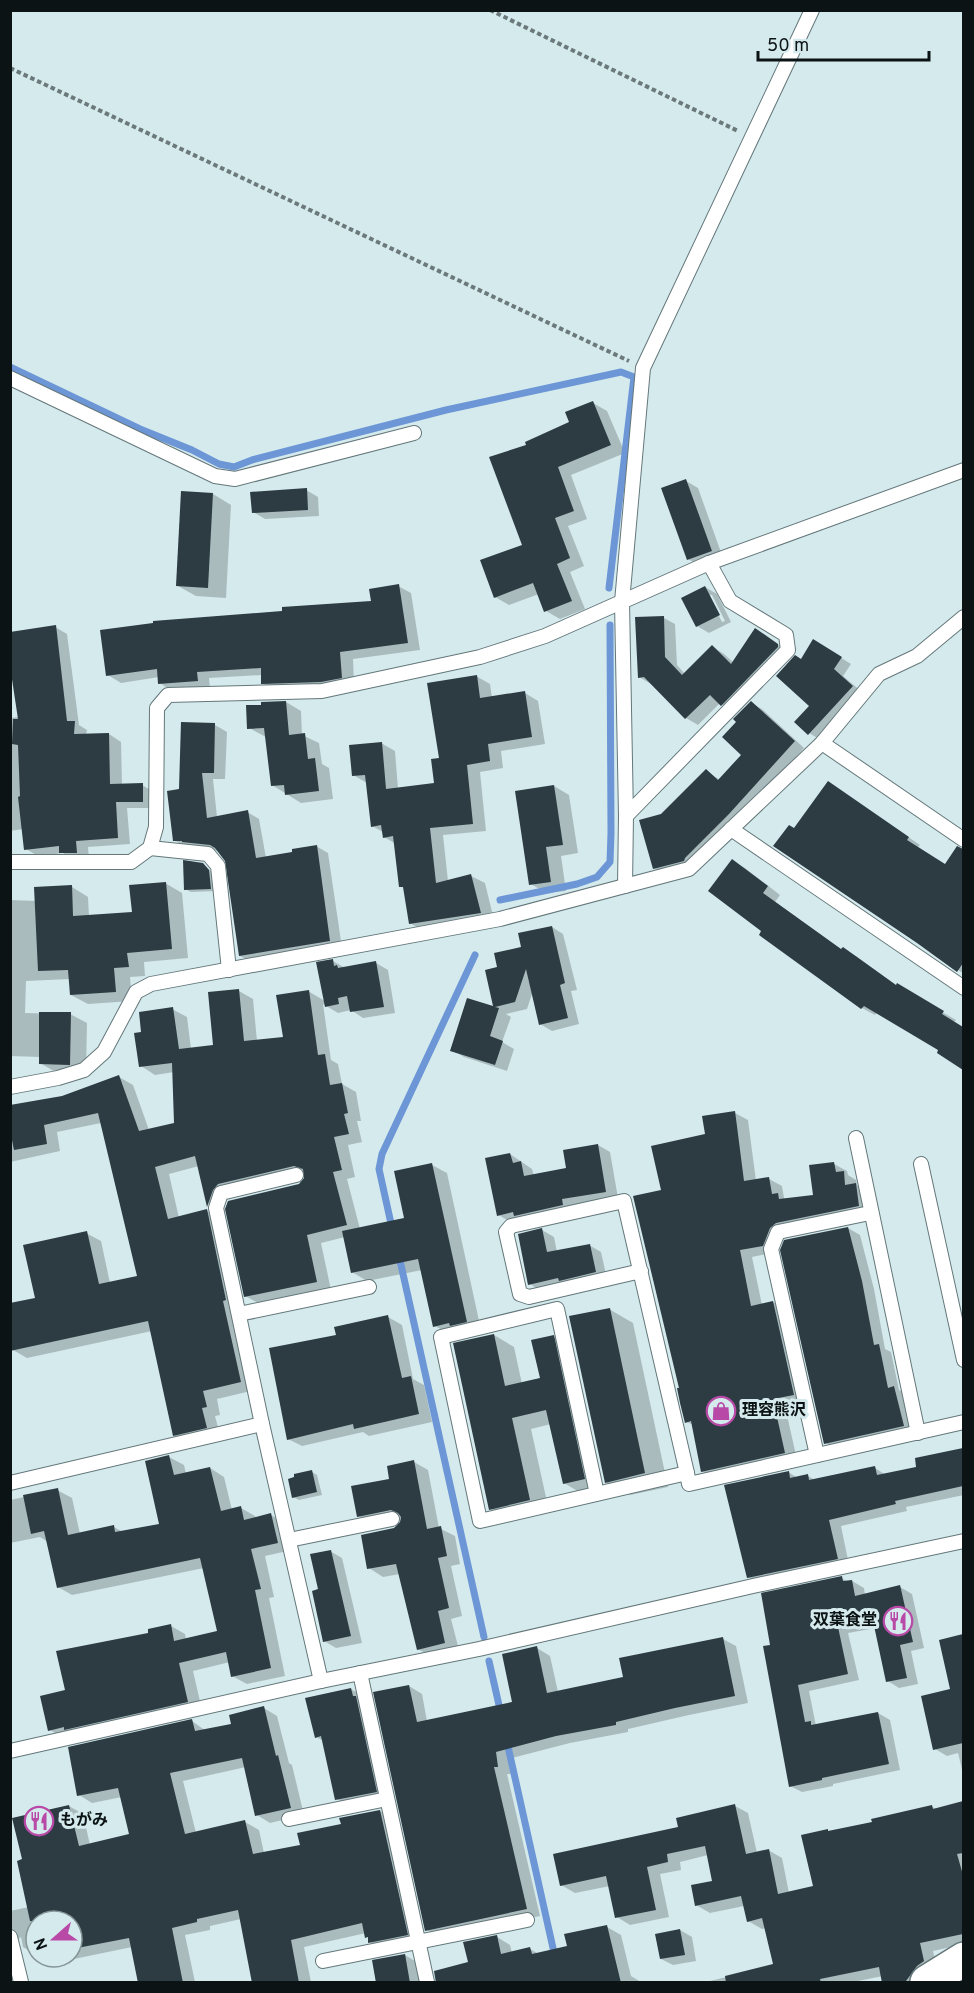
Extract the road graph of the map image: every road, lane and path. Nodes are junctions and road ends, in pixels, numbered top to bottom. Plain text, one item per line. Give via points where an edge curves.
1 (490, 10) edge
2 (812, 10) edge
3 (10, 68) edge
4 (752, 137) junction
5 (643, 368) junction
6 (10, 378) edge
7 (414, 433) dead end
8 (963, 470) edge
9 (709, 563) junction
10 (622, 602) junction
11 (963, 617) edge
12 (822, 743) junction
13 (626, 816) junction
14 (731, 829) junction
15 (963, 840) edge
16 (150, 848) junction
17 (10, 862) edge
18 (625, 886) junction
19 (229, 970) junction
20 (963, 988) edge
21 (10, 1087) edge
22 (856, 1138) dead end
23 (921, 1164) dead end
24 (296, 1175) dead end
25 (870, 1213) junction
26 (641, 1271) junction
27 (369, 1287) dead end
28 (529, 1297) junction
29 (239, 1314) junction
30 (532, 1315) junction
31 (963, 1360) edge
32 (963, 1422) edge
33 (262, 1424) junction
34 (918, 1433) junction
35 (817, 1455) junction
36 (687, 1473) junction
37 (10, 1483) edge
38 (597, 1494) junction
39 (392, 1519) dead end
40 (289, 1540) junction
41 (963, 1541) edge
42 (360, 1673) junction
43 (321, 1681) junction
44 (10, 1750) edge
45 (387, 1799) junction
46 (289, 1819) dead end
47 (527, 1920) dead end
48 (10, 1937) edge
49 (418, 1943) junction
50 (13, 1955) edge
51 (323, 1961) dead end
52 (21, 1983) edge
53 (427, 1983) edge

1 - 4 path
2 - 4 lane
3 - 5 path
4 - 5 lane
5 - 10 lane
6 - 7 lane via 215,476 235,479
8 - 9 lane
9 - 10 lane
9 - 13 lane via 730,601 786,635 788,650
10 - 13 lane
10 - 16 lane via 545,636 480,657 355,685 322,691 168,694 157,708 156,827
11 - 12 lane via 917,656 879,674
12 - 14 lane
12 - 15 lane
13 - 18 lane
14 - 18 lane via 689,870
14 - 20 lane
16 - 17 lane via 131,862
16 - 19 lane via 208,854 218,866
18 - 19 lane via 500,919
19 - 21 lane via 151,984 136,992 104,1052 84,1070
22 - 25 lane
23 - 31 lane
24 - 29 lane via 221,1193 216,1208
25 - 34 lane
25 - 35 lane via 778,1232 771,1249
26 - 28 lane
26 - 28 lane via 624,1201 511,1226 506,1232 520,1294
26 - 36 lane
27 - 29 lane
28 - 30 lane
29 - 33 lane
30 - 38 lane via 557,1309
30 - 38 lane via 441,1337 480,1521
32 - 34 lane
33 - 37 lane
33 - 40 lane
34 - 35 lane
35 - 36 lane via 689,1484
36 - 38 lane
39 - 40 lane
40 - 43 lane
41 - 42 lane
42 - 43 lane
42 - 45 lane
43 - 44 lane
45 - 46 lane
45 - 49 lane
47 - 49 lane
48 - 50 lane
49 - 51 lane
49 - 53 lane
50 - 52 lane

